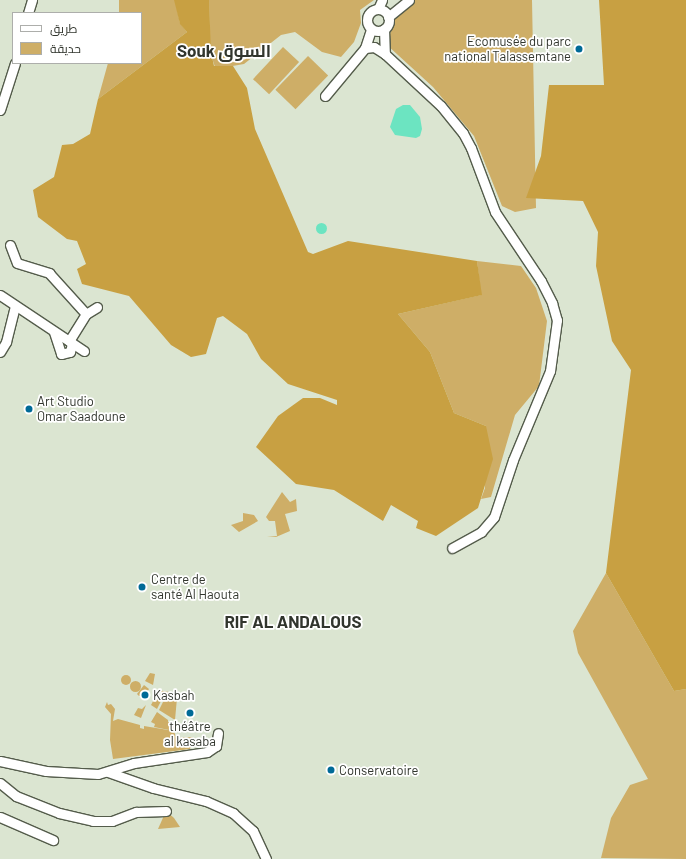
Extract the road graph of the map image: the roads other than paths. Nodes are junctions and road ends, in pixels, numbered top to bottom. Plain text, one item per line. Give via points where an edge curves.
1 (382, 0) edge
2 (409, 0) edge
3 (378, 9) junction
4 (388, 17) junction
5 (371, 29) junction
6 (384, 29) junction
7 (365, 48) junction
8 (385, 54) junction
9 (15, 64) edge
10 (325, 96) dead end
11 (0, 110) edge
12 (10, 245) dead end
13 (0, 295) edge
14 (15, 306) junction
15 (97, 307) dead end
16 (86, 314) junction
17 (54, 332) junction
18 (70, 342) junction
19 (1, 348) edge
20 (84, 350) dead end
21 (452, 548) dead end
22 (218, 733) dead end
23 (0, 762) edge
24 (108, 772) junction
25 (0, 783) edge
26 (166, 811) dead end
27 (0, 817) edge
28 (53, 840) dead end
29 (266, 859) edge

1 - 3 street
2 - 4 street
3 - 4 street
3 - 5 street via 367,17
4 - 6 street
5 - 6 street
5 - 7 street
6 - 8 street
7 - 8 street via 374,47
7 - 10 street
8 - 21 street via 441,106 463,133 495,212 541,281 557,320 550,371 513,460 494,517 481,532
9 - 11 street
12 - 16 street via 17,263 49,273
13 - 14 street
14 - 17 street
14 - 19 street
15 - 16 street
16 - 18 street
17 - 18 street
17 - 18 street via 61,354 70,352
18 - 20 street
22 - 24 street via 216,746 207,752 134,763
23 - 24 street via 46,771 98,774
24 - 29 street via 159,790 206,801 233,813 253,832
25 - 26 street via 16,796 58,813 93,821 112,822 136,812
27 - 28 street

